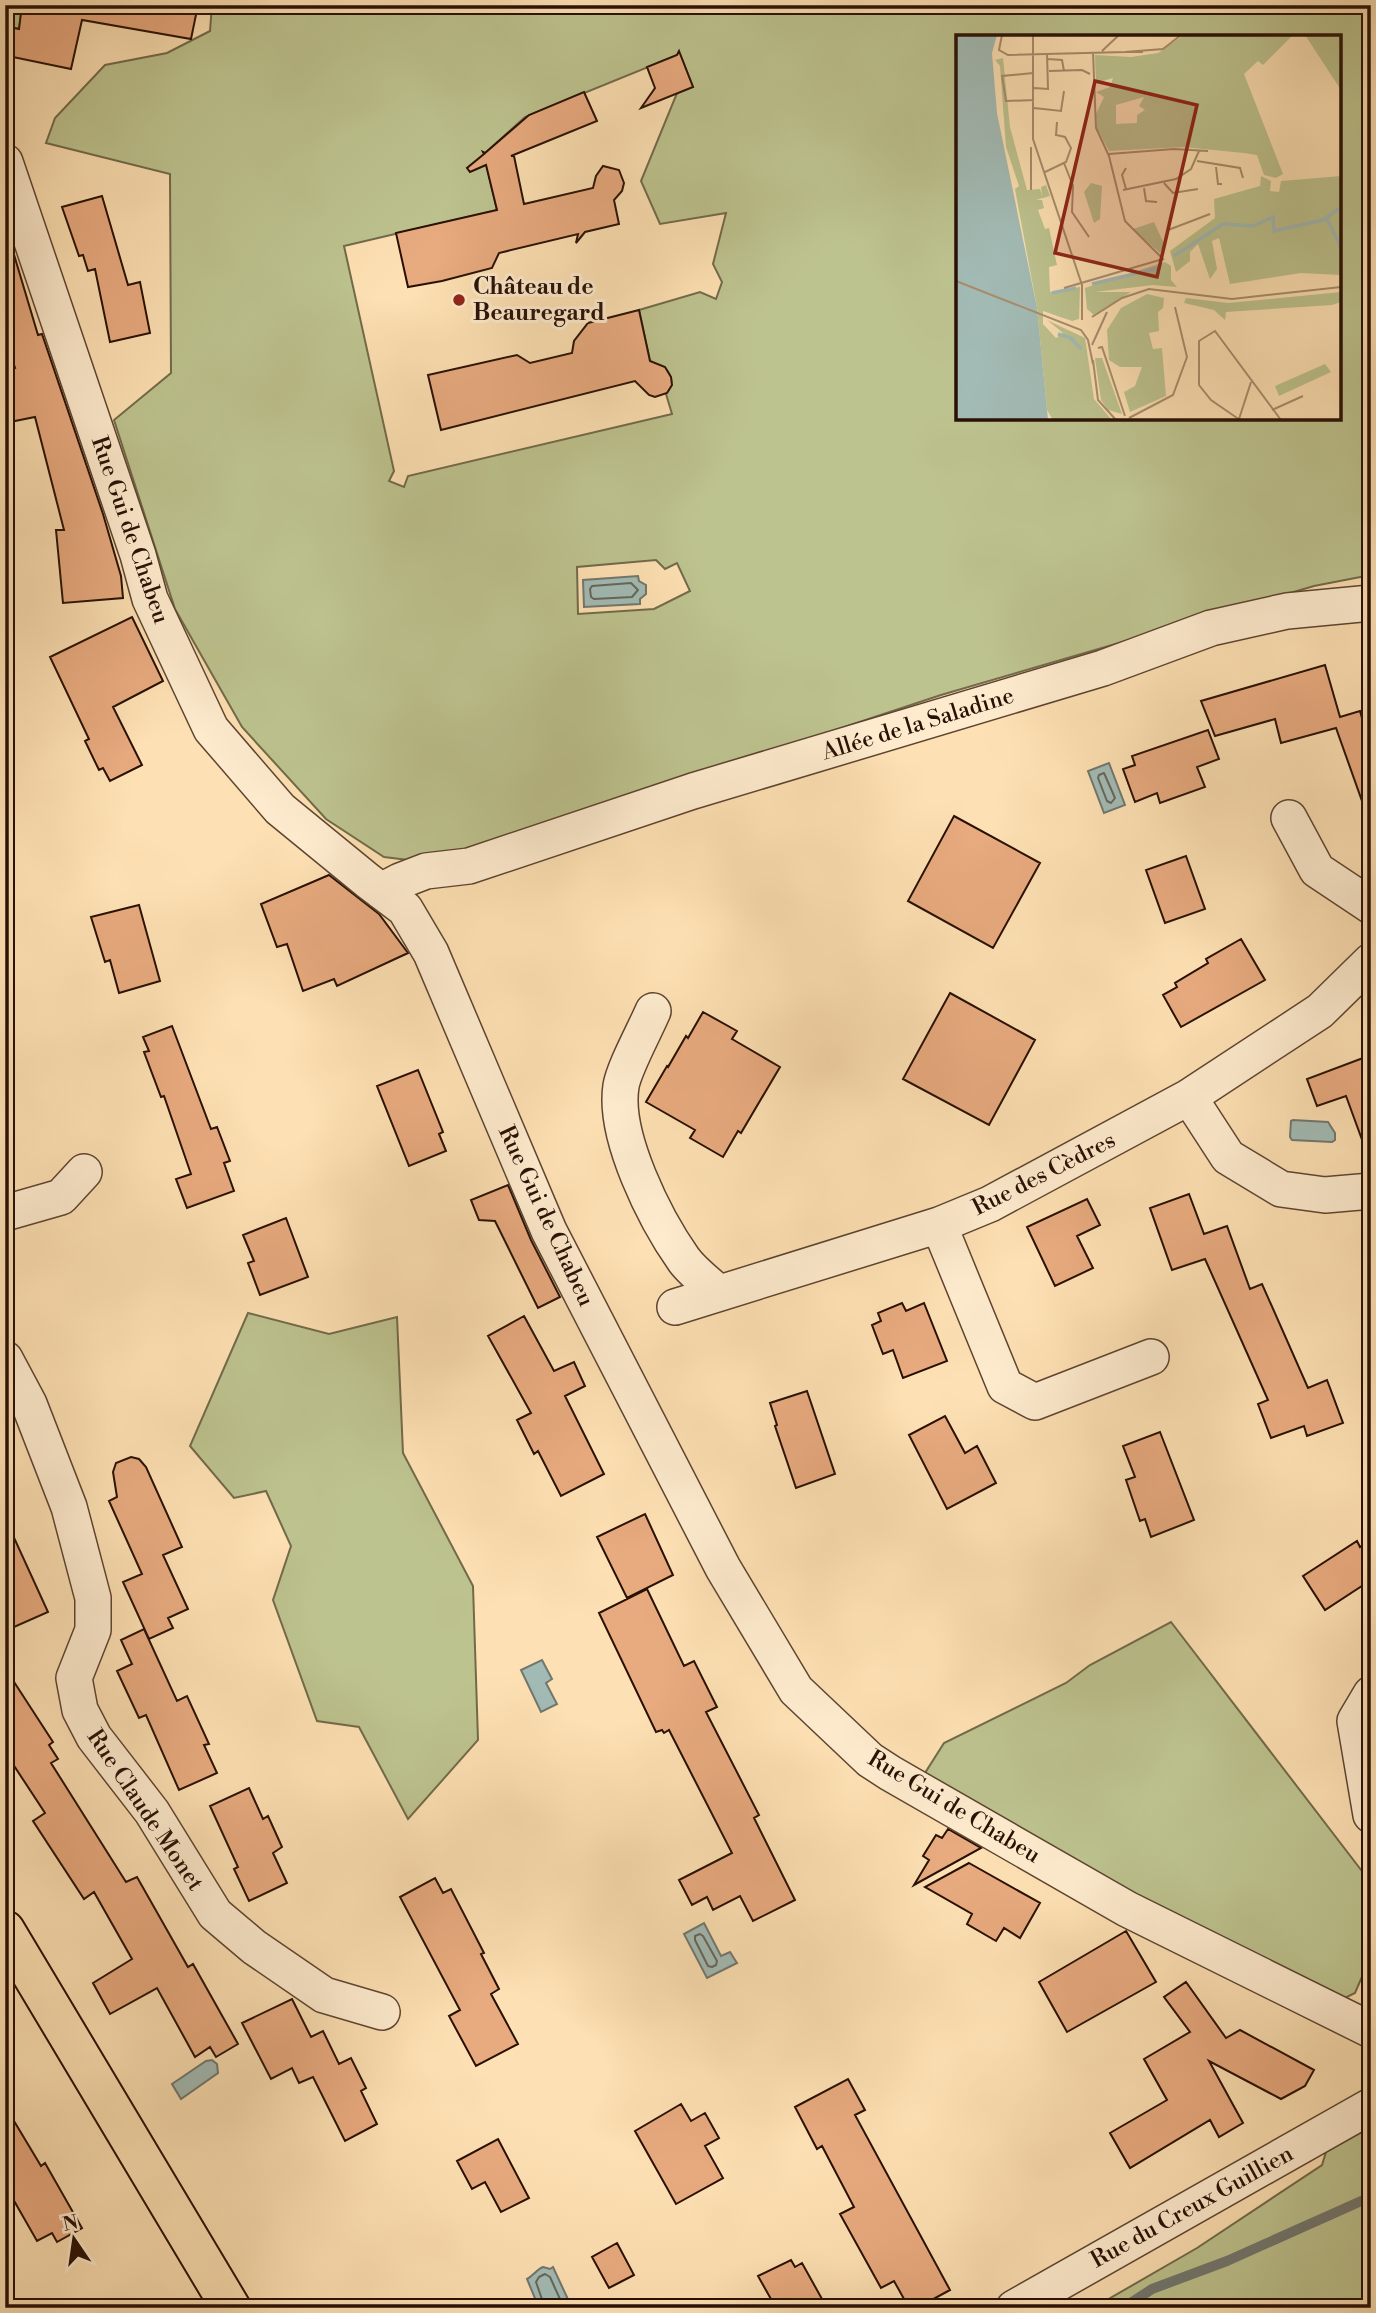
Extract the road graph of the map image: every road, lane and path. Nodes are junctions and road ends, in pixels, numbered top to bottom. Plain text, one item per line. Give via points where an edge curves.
1 (5, 162) edge
2 (1371, 603) edge
3 (1289, 818) dead end
4 (393, 900) junction
5 (1371, 906) edge
6 (1371, 961) edge
7 (653, 1011) dead end
8 (1188, 1097) junction
9 (84, 1172) dead end
10 (1371, 1191) edge
11 (5, 1213) edge
12 (939, 1225) junction
13 (719, 1293) junction
14 (675, 1307) dead end
15 (1151, 1357) dead end
16 (5, 1359) edge
17 (1371, 1694) edge
18 (1371, 1815) edge
19 (5, 1930) edge
20 (382, 2012) dead end
21 (1371, 2030) edge
22 (1371, 2106) edge
23 (231, 2308) edge
24 (1014, 2308) edge

1 - 4 street, Rue Gui de Chabeu via 149,599 211,729 280,809
2 - 4 street, Allée de la Saladine via 1287,611 1211,628 1103,668 693,791 469,866 426,871 400,881
3 - 5 street via 1317,870
4 - 21 street, Rue Gui de Chabeu via 430,953 549,1231 723,1568 796,1690 875,1764 1127,1909
6 - 8 street, Rue des Cèdres via 1320,1011
7 - 13 street via 621,1084 620,1114 635,1166 658,1217 685,1262
8 - 10 street via 1228,1157 1281,1189 1325,1195
8 - 12 street, Rue des Cèdres via 990,1204
9 - 11 street via 61,1197
12 - 13 street, Rue des Cèdres
12 - 15 street via 1005,1386 1035,1402
13 - 14 street, Rue des Cèdres
16 - 20 street, Rue Claude Monet via 29,1404 69,1507 93,1598 93,1630 74,1678 80,1710 94,1737 152,1812 215,1914 324,1995
17 - 18 street via 1354,1721
19 - 23 main road
22 - 24 street, Rue du Creux Guillien

